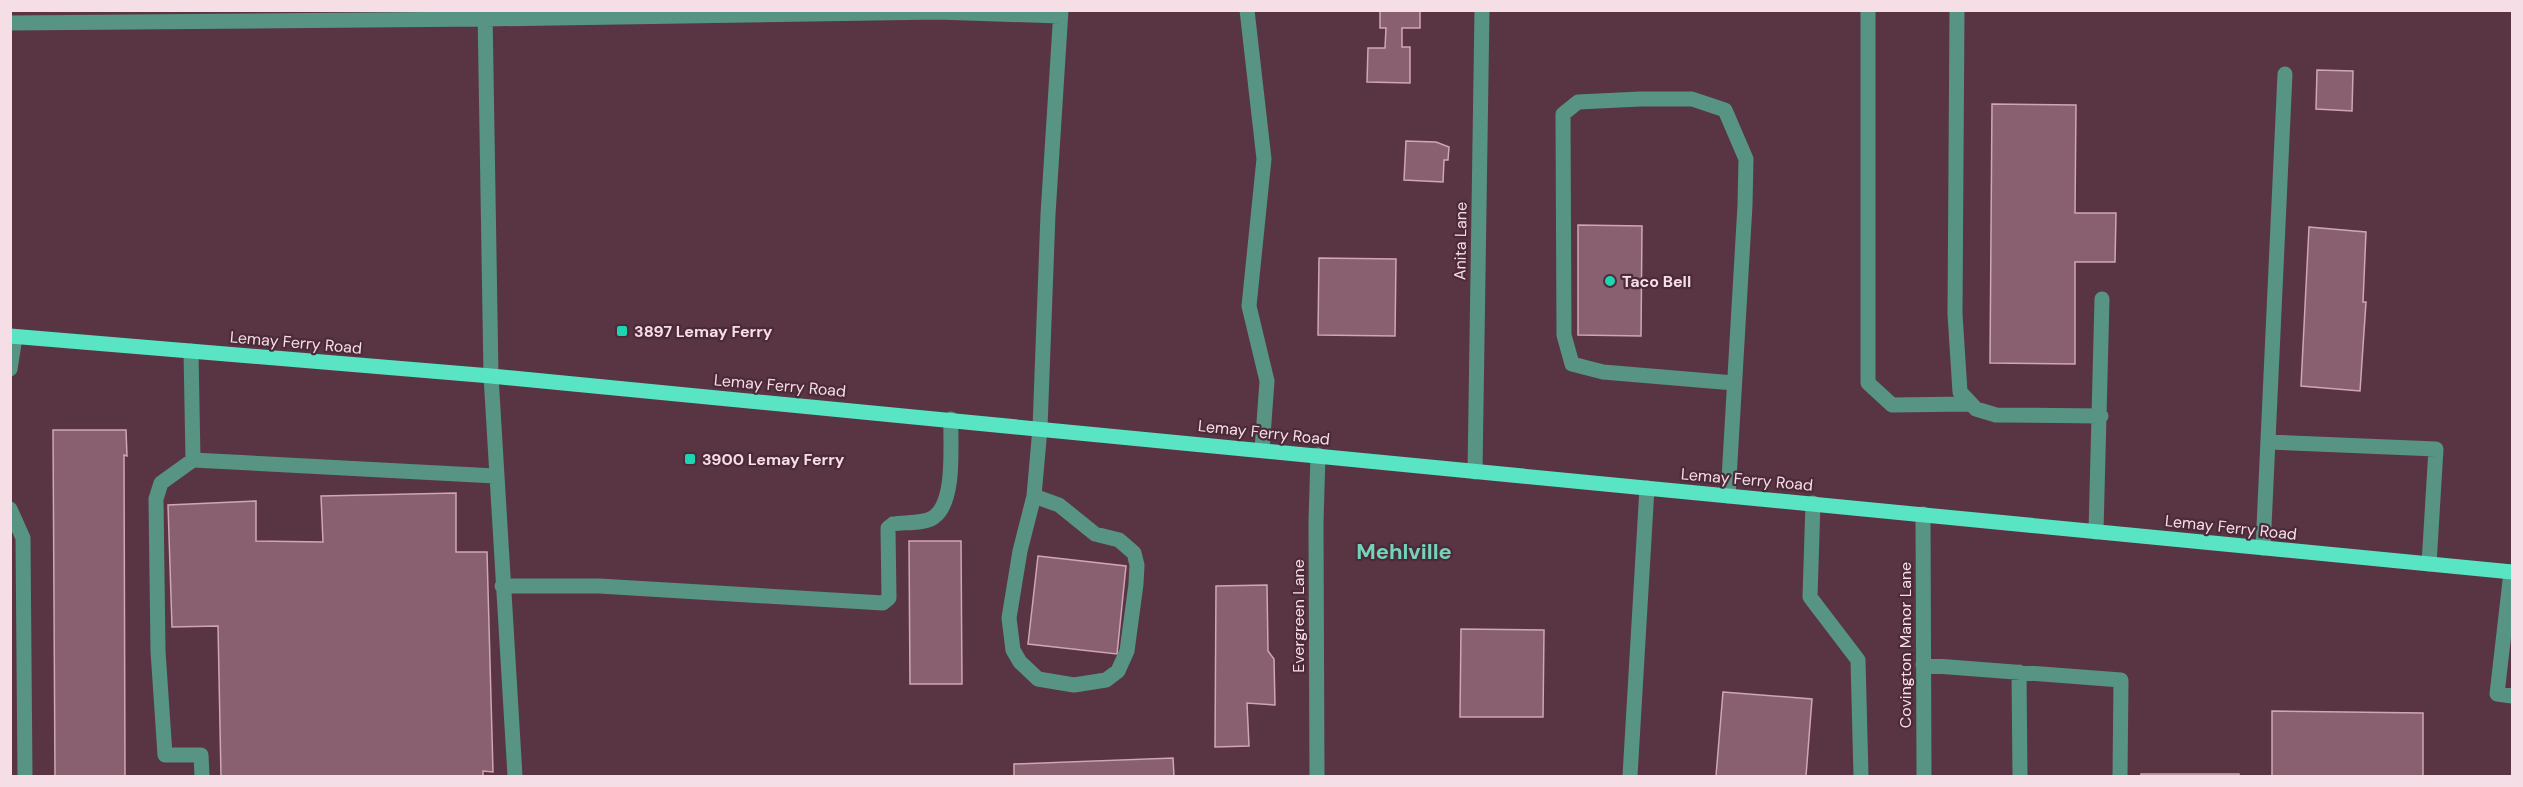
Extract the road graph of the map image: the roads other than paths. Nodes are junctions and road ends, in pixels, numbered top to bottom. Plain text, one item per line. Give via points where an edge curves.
1 (1247, 10) edge
2 (1482, 10) edge
3 (1868, 10) edge
4 (1957, 10) edge
5 (1061, 13) edge
6 (485, 15) edge
7 (10, 23) edge
8 (2285, 74) dead end
9 (2102, 299) dead end
10 (13, 336) edge
11 (191, 351) junction
12 (10, 369) edge
13 (490, 376) junction
14 (1734, 383) junction
15 (1971, 404) junction
16 (2101, 416) junction
17 (951, 419) junction
18 (1040, 428) junction
19 (2269, 442) junction
20 (1262, 450) junction
21 (1318, 455) junction
22 (193, 460) junction
23 (1475, 472) junction
24 (495, 476) junction
25 (1647, 488) junction
26 (1034, 496) junction
27 (1728, 496) junction
28 (1813, 503) junction
29 (10, 508) edge
30 (1923, 514) junction
31 (2096, 532) junction
32 (2263, 548) junction
33 (2429, 564) junction
34 (2512, 572) edge
35 (502, 586) junction
36 (1923, 665) junction
37 (2019, 672) junction
38 (2512, 696) edge
39 (25, 777) edge
40 (202, 777) edge
41 (515, 777) edge
42 (1317, 777) edge
43 (1630, 777) edge
44 (1861, 777) edge
45 (1924, 777) edge
46 (2020, 777) edge
47 (2120, 777) edge

1 - 20 street via 1264,159 1249,306 1267,381
2 - 23 street, Anita Lane
3 - 15 street via 1868,383 1892,405
4 - 15 street via 1955,314 1960,392
5 - 6 street
5 - 18 street
6 - 7 street
6 - 13 street
8 - 19 street
9 - 16 street
10 - 11 main road, Lemay Ferry Road
10 - 12 street
11 - 13 main road, Lemay Ferry Road
11 - 22 street
13 - 17 main road, Lemay Ferry Road
13 - 24 street
14 - 14 street via 1746,159 1725,110 1692,99 1578,102 1563,114 1564,335 1572,364 1603,372
14 - 27 street
15 - 16 street via 1996,415
16 - 31 street
17 - 18 main road, Lemay Ferry Road
17 - 35 street via 949,489 943,508 932,519 888,528 889,598 883,603 599,586
18 - 20 main road, Lemay Ferry Road
18 - 26 street
19 - 32 street
19 - 33 street via 2436,448
20 - 21 main road, Lemay Ferry Road
21 - 23 main road, Lemay Ferry Road
21 - 42 street, Evergreen Lane
22 - 24 street
22 - 40 street via 161,483 156,499 158,651 165,755 201,755
23 - 25 main road, Lemay Ferry Road
24 - 35 street
25 - 27 main road, Lemay Ferry Road
25 - 43 street
26 - 26 street via 1009,618 1013,650 1038,679 1074,685 1107,680 1118,671 1126,651 1136,584 1134,553 1119,540 1095,534 1059,505
27 - 28 main road, Lemay Ferry Road
28 - 30 main road, Lemay Ferry Road
28 - 44 street via 1810,597 1858,660
29 - 39 street via 23,538
30 - 31 main road, Lemay Ferry Road
30 - 36 street, Covington Manor Lane
31 - 32 main road, Lemay Ferry Road
32 - 33 main road, Lemay Ferry Road
33 - 34 main road, Lemay Ferry Road
34 - 38 street via 2497,694
35 - 41 street
36 - 37 street
36 - 45 street, Covington Manor Lane
37 - 46 street
37 - 47 street via 2121,680

